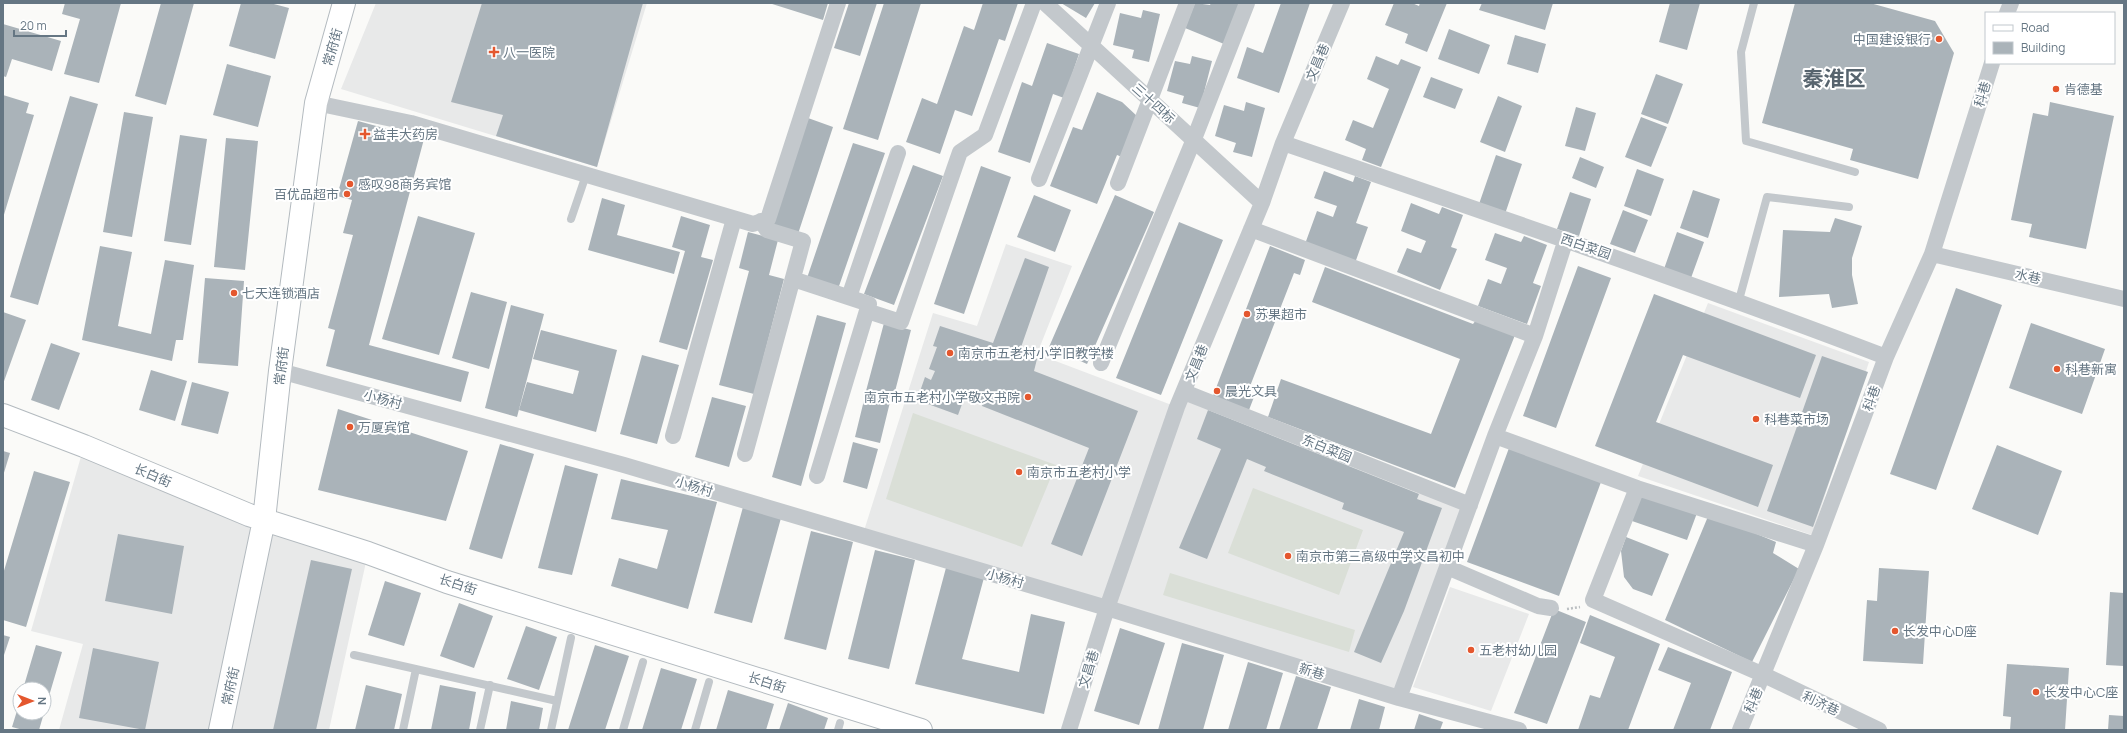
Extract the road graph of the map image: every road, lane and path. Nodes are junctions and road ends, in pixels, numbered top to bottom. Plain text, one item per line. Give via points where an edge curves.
1 (344, 3) edge
2 (838, 3) edge
3 (1034, 3) edge
4 (1045, 3) edge
5 (1108, 3) edge
6 (1186, 3) edge
7 (1247, 3) edge
8 (1342, 3) edge
9 (1754, 3) edge
10 (1091, 47) junction
11 (1992, 64) edge
12 (1151, 100) junction
13 (316, 103) junction
14 (1194, 139) junction
15 (1283, 144) junction
16 (898, 154) dead end
17 (1855, 172) dead end
18 (586, 175) junction
19 (1039, 178) dead end
20 (1118, 183) dead end
21 (1262, 203) junction
22 (1849, 206) dead end
23 (571, 219) dead end
24 (734, 219) junction
25 (761, 221) junction
26 (1251, 229) junction
27 (1566, 239) junction
28 (1932, 254) junction
29 (793, 279) junction
30 (849, 297) junction
31 (2124, 299) edge
32 (1739, 300) junction
33 (867, 311) junction
34 (1534, 336) junction
35 (1886, 357) junction
36 (1101, 362) dead end
37 (280, 371) junction
38 (1184, 392) junction
39 (3, 415) edge
40 (674, 436) dead end
41 (1495, 436) junction
42 (745, 454) dead end
43 (817, 476) dead end
44 (1637, 488) junction
45 (1470, 505) junction
46 (264, 520) junction
47 (1816, 545) junction
48 (1447, 567) junction
49 (1593, 600) junction
50 (1107, 608) junction
51 (1551, 608) joint
52 (571, 638) dead end
53 (354, 655) dead end
54 (644, 662) dead end
55 (416, 669) junction
56 (1764, 675) junction
57 (710, 682) dead end
58 (490, 685) junction
59 (1399, 698) junction
60 (557, 700) junction
61 (220, 730) edge
62 (403, 730) edge
63 (480, 730) edge
64 (550, 730) edge
65 (623, 730) edge
66 (695, 730) edge
67 (921, 730) edge
68 (1069, 730) edge
69 (1515, 730) edge
70 (1740, 730) edge
71 (1879, 730) edge

1 - 13 street, 常府街
2 - 25 street via 768,219
3 - 33 street via 985,135 960,152 901,322
4 - 10 street, 三十四标
5 - 10 street
6 - 12 street
7 - 14 street
8 - 15 street, 文昌巷
9 - 17 lane via 1741,52 1746,141
10 - 12 street, 三十四标
10 - 19 street
11 - 28 street, 科巷
12 - 14 street, 三十四标
12 - 20 street
13 - 18 street via 411,123
13 - 37 street, 常府街
14 - 21 street, 三十四标
14 - 36 street
15 - 21 street, 文昌巷
15 - 27 street, 西白菜园
16 - 30 street
18 - 23 lane
18 - 24 street
21 - 26 street, 文昌巷
22 - 32 lane via 1767,197
24 - 25 street via 753,224
24 - 40 street
25 - 29 street via 768,230 803,241
26 - 34 street
26 - 38 street, 文昌巷
27 - 32 street, 西白菜园
27 - 34 street
28 - 31 street, 水巷
28 - 35 street, 科巷
29 - 30 street
29 - 42 street
30 - 33 street via 869,304
32 - 35 street, 西白菜园
33 - 43 street
34 - 41 street
35 - 47 street, 科巷
37 - 46 street, 常府街
37 - 50 street, 小杨村 via 624,465
38 - 45 street, 东白菜园
38 - 50 street, 文昌巷
39 - 46 street, 长白街
41 - 44 street
41 - 45 street
44 - 47 street
44 - 49 street
45 - 48 street
46 - 61 street, 常府街
46 - 67 street, 长白街 via 448,582
47 - 56 street, 科巷
48 - 51 street via 1538,606
48 - 59 street
49 - 51 path via 1580,607
49 - 56 street, 利济巷
50 - 59 street, 新巷
50 - 68 street, 文昌巷
52 - 60 lane
53 - 55 lane
54 - 65 lane
55 - 58 lane
55 - 62 lane
56 - 70 street, 科巷
56 - 71 street, 利济巷
57 - 66 lane
58 - 60 lane
58 - 63 lane
59 - 69 street, 新巷
60 - 64 lane

